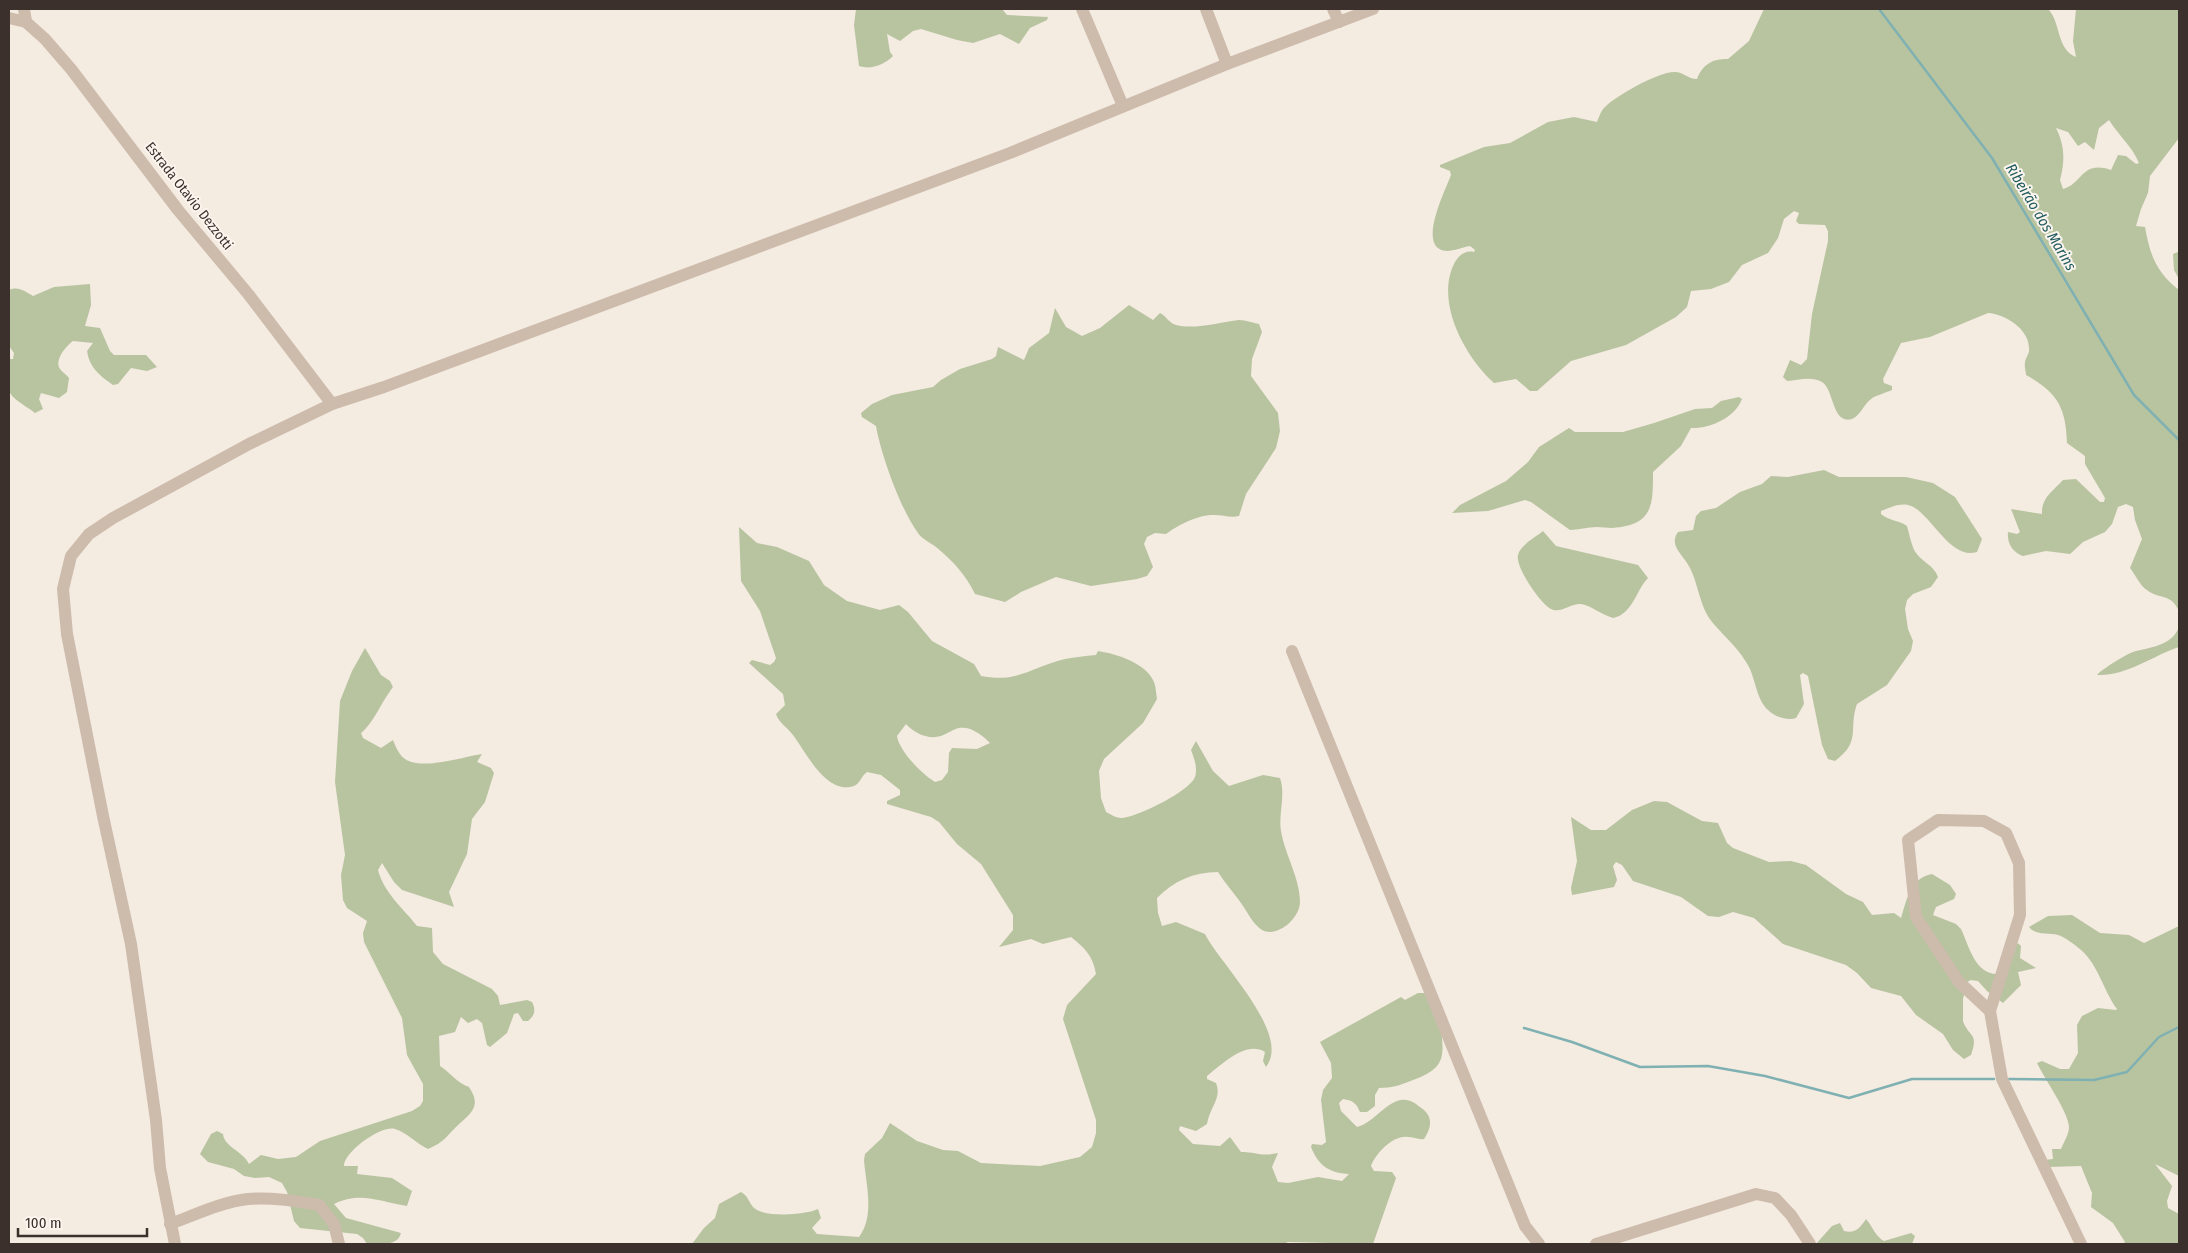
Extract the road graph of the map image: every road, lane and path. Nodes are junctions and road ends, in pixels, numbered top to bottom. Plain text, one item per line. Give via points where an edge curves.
1 (24, 9) edge
2 (1082, 9) edge
3 (1206, 9) edge
4 (1333, 9) edge
5 (1373, 9) edge
6 (9, 18) edge
7 (26, 22) junction
8 (1339, 22) junction
9 (1227, 64) junction
10 (1123, 106) junction
11 (332, 404) junction
12 (1292, 651) dead end
13 (1990, 1011) junction
14 (170, 1224) junction
15 (174, 1244) edge
16 (339, 1244) edge
17 (1539, 1244) edge
18 (1596, 1244) edge
19 (1810, 1244) edge
20 (2082, 1244) edge

1 - 7 street
2 - 10 street
3 - 9 street
4 - 8 street
5 - 8 street
6 - 7 street
7 - 11 street, Estrada Otavio Dezzotti via 71,69
8 - 9 street
9 - 10 street
10 - 11 street via 1010,153
11 - 14 street via 249,444 89,534 71,556 62,589 67,634 131,944
12 - 17 street via 1525,1226
13 - 13 street via 2020,915 2019,863 2006,833 1984,821 1938,820 1908,840 1916,917 1959,982
13 - 20 street via 2002,1079
14 - 15 street
14 - 16 street via 234,1202 268,1199 319,1205 334,1224
18 - 19 street via 1756,1194 1775,1198

